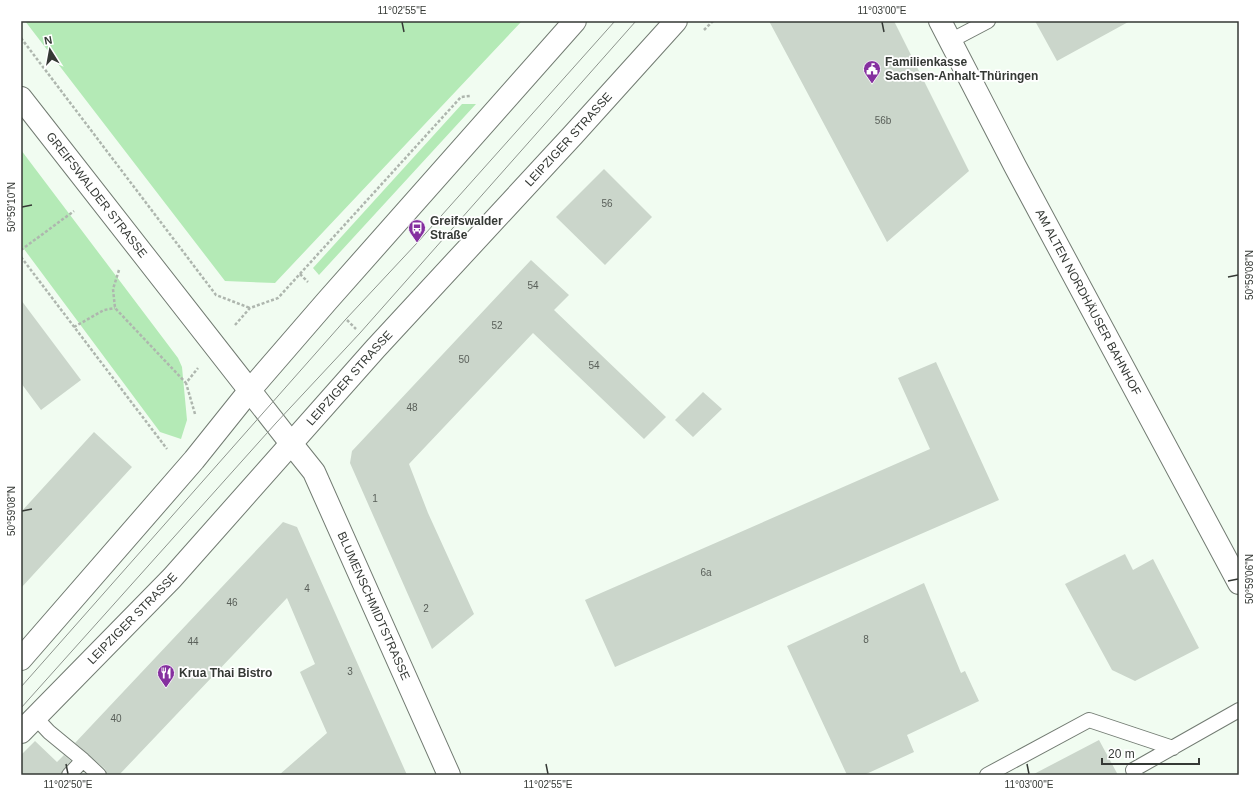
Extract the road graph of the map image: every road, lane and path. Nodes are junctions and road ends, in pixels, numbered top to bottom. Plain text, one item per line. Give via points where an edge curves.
1 (575, 21) edge
2 (676, 21) edge
3 (940, 21) edge
4 (988, 21) edge
5 (21, 38) edge
6 (950, 41) junction
7 (21, 98) edge
8 (97, 194) junction
9 (130, 237) junction
10 (21, 250) edge
11 (21, 257) edge
12 (116, 308) junction
13 (250, 308) dead end
14 (74, 327) junction
15 (186, 383) dead end
16 (250, 390) junction
17 (290, 442) junction
18 (171, 454) dead end
19 (1239, 583) edge
20 (25, 647) edge
21 (1239, 710) edge
22 (28, 724) edge
23 (1173, 748) junction
24 (83, 760) junction
25 (69, 775) edge
26 (99, 775) edge
27 (449, 775) edge
28 (987, 775) edge
29 (1136, 775) edge

1 - 16 main road
2 - 17 main road, LEIPZIGER STRASSE
3 - 6 main road, AM ALTEN NORDHÄUSER BAHNHOF
4 - 6 lane
5 - 13 path via 216,294
6 - 19 main road, AM ALTEN NORDHÄUSER BAHNHOF via 1014,166
7 - 8 main road, GREIFSWALDER STRASSE
8 - 9 main road, GREIFSWALDER STRASSE
8 - 10 path
9 - 12 path via 113,289
9 - 16 main road, GREIFSWALDER STRASSE
11 - 14 path
12 - 14 path via 104,310
12 - 15 path
14 - 18 path
16 - 17 main road, GREIFSWALDER STRASSE
16 - 20 main road via 194,460
17 - 22 main road, LEIPZIGER STRASSE via 172,578
17 - 27 main road, BLUMENSCHMIDTSTRASSE via 314,472
21 - 23 lane
22 - 24 lane via 49,732
23 - 28 lane via 1089,720
23 - 29 lane via 1133,770
24 - 25 lane
24 - 26 lane

